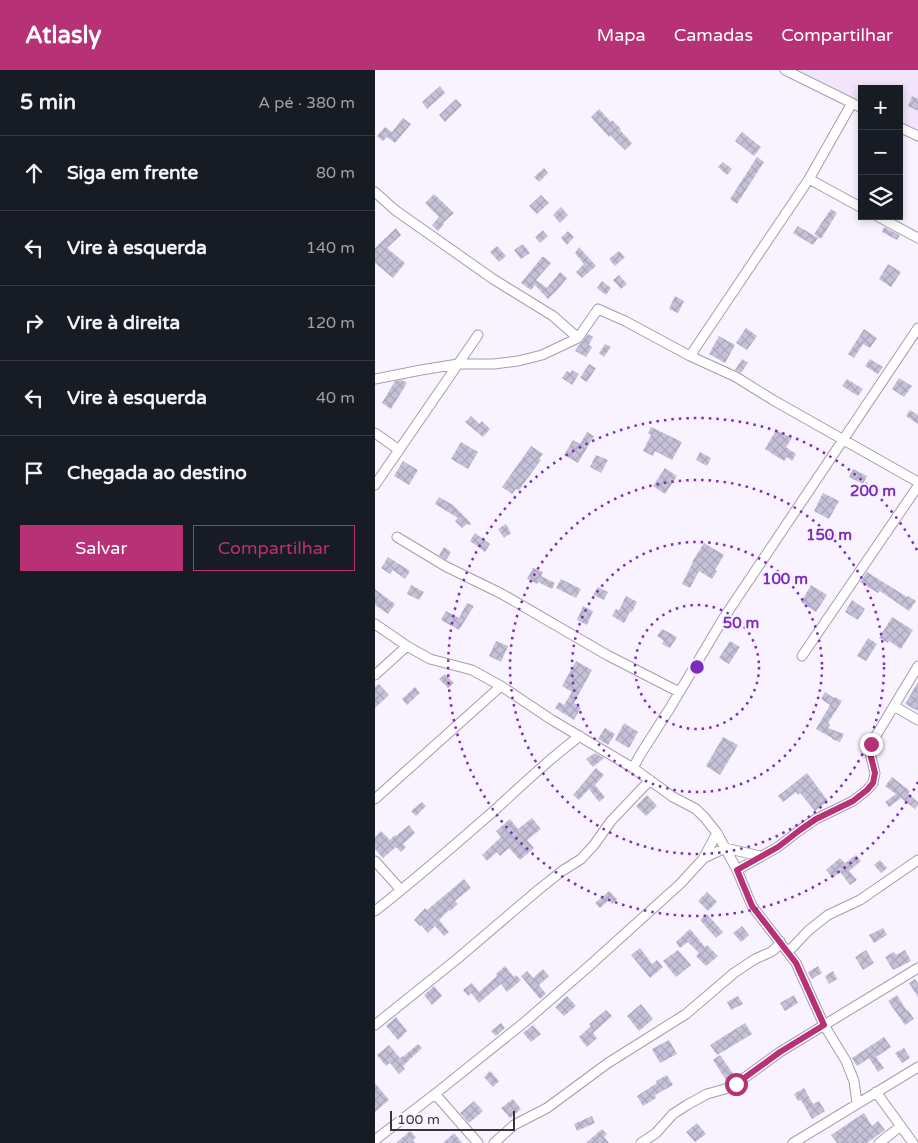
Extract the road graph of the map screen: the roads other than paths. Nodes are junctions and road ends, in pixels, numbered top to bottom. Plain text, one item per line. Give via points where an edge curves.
1 (785, 70) edge
2 (852, 103) junction
3 (858, 106) edge
4 (903, 129) edge
5 (918, 136) edge
6 (809, 179) junction
7 (375, 192) edge
8 (858, 206) edge
9 (884, 220) edge
10 (918, 238) edge
11 (918, 328) edge
12 (478, 335) dead end
13 (579, 338) junction
14 (690, 356) junction
15 (457, 364) junction
16 (375, 379) edge
17 (375, 433) edge
18 (843, 440) junction
19 (399, 450) junction
20 (918, 484) edge
21 (375, 485) edge
22 (397, 537) dead end
23 (375, 624) edge
24 (407, 646) junction
25 (802, 656) dead end
26 (918, 666) edge
27 (375, 675) edge
28 (501, 686) junction
29 (679, 692) junction
30 (894, 706) junction
31 (918, 720) edge
32 (580, 736) junction
33 (633, 768) junction
34 (650, 780) junction
35 (375, 799) edge
36 (717, 833) junction
37 (725, 848) junction
38 (760, 856) junction
39 (703, 859) junction
40 (918, 860) edge
41 (375, 861) edge
42 (737, 870) junction
43 (401, 890) junction
44 (375, 911) edge
45 (779, 941) junction
46 (788, 952) junction
47 (918, 968) edge
48 (375, 1025) edge
49 (824, 1025) junction
50 (918, 1067) edge
51 (876, 1092) junction
52 (435, 1094) junction
53 (857, 1103) junction
54 (901, 1126) junction
55 (375, 1140) edge
56 (478, 1143) edge
57 (494, 1143) edge
58 (641, 1143) edge
59 (793, 1143) edge
60 (879, 1143) edge
61 (913, 1143) edge

1 - 2 street
2 - 3 street
2 - 6 street
4 - 5 street
6 - 8 street
6 - 14 street
7 - 13 street via 395,210 493,279 553,316
9 - 10 street
11 - 18 street
12 - 15 street
13 - 14 street via 598,309
13 - 15 street via 542,355 518,361
14 - 18 street via 736,377
15 - 16 street
15 - 19 street
17 - 19 street
18 - 20 street
18 - 29 street via 723,619
19 - 21 street
20 - 25 street
22 - 29 street
23 - 24 street
24 - 27 street
24 - 28 street via 430,659 472,670
26 - 30 street
28 - 32 street
28 - 35 street
29 - 33 street
30 - 31 street
30 - 38 street via 871,744 875,773 867,790
32 - 33 street
32 - 43 street
33 - 34 street
34 - 36 street via 696,809
34 - 48 street via 581,859 537,891
36 - 37 street
36 - 39 street
37 - 38 street
37 - 39 street
37 - 42 street
38 - 42 street
39 - 52 street via 588,967
40 - 46 street via 860,900 828,915
41 - 43 street
42 - 45 street via 752,906
43 - 44 street
45 - 46 street
45 - 57 street via 777,948 734,973 686,1014 608,1063 547,1108 515,1125
46 - 49 street
47 - 49 street
49 - 53 street via 846,1061 854,1081
49 - 58 street via 736,1084 707,1094 673,1114 656,1134
50 - 51 street
51 - 53 street
51 - 54 street
52 - 55 street
52 - 56 street
53 - 59 street
54 - 60 street
54 - 61 street

